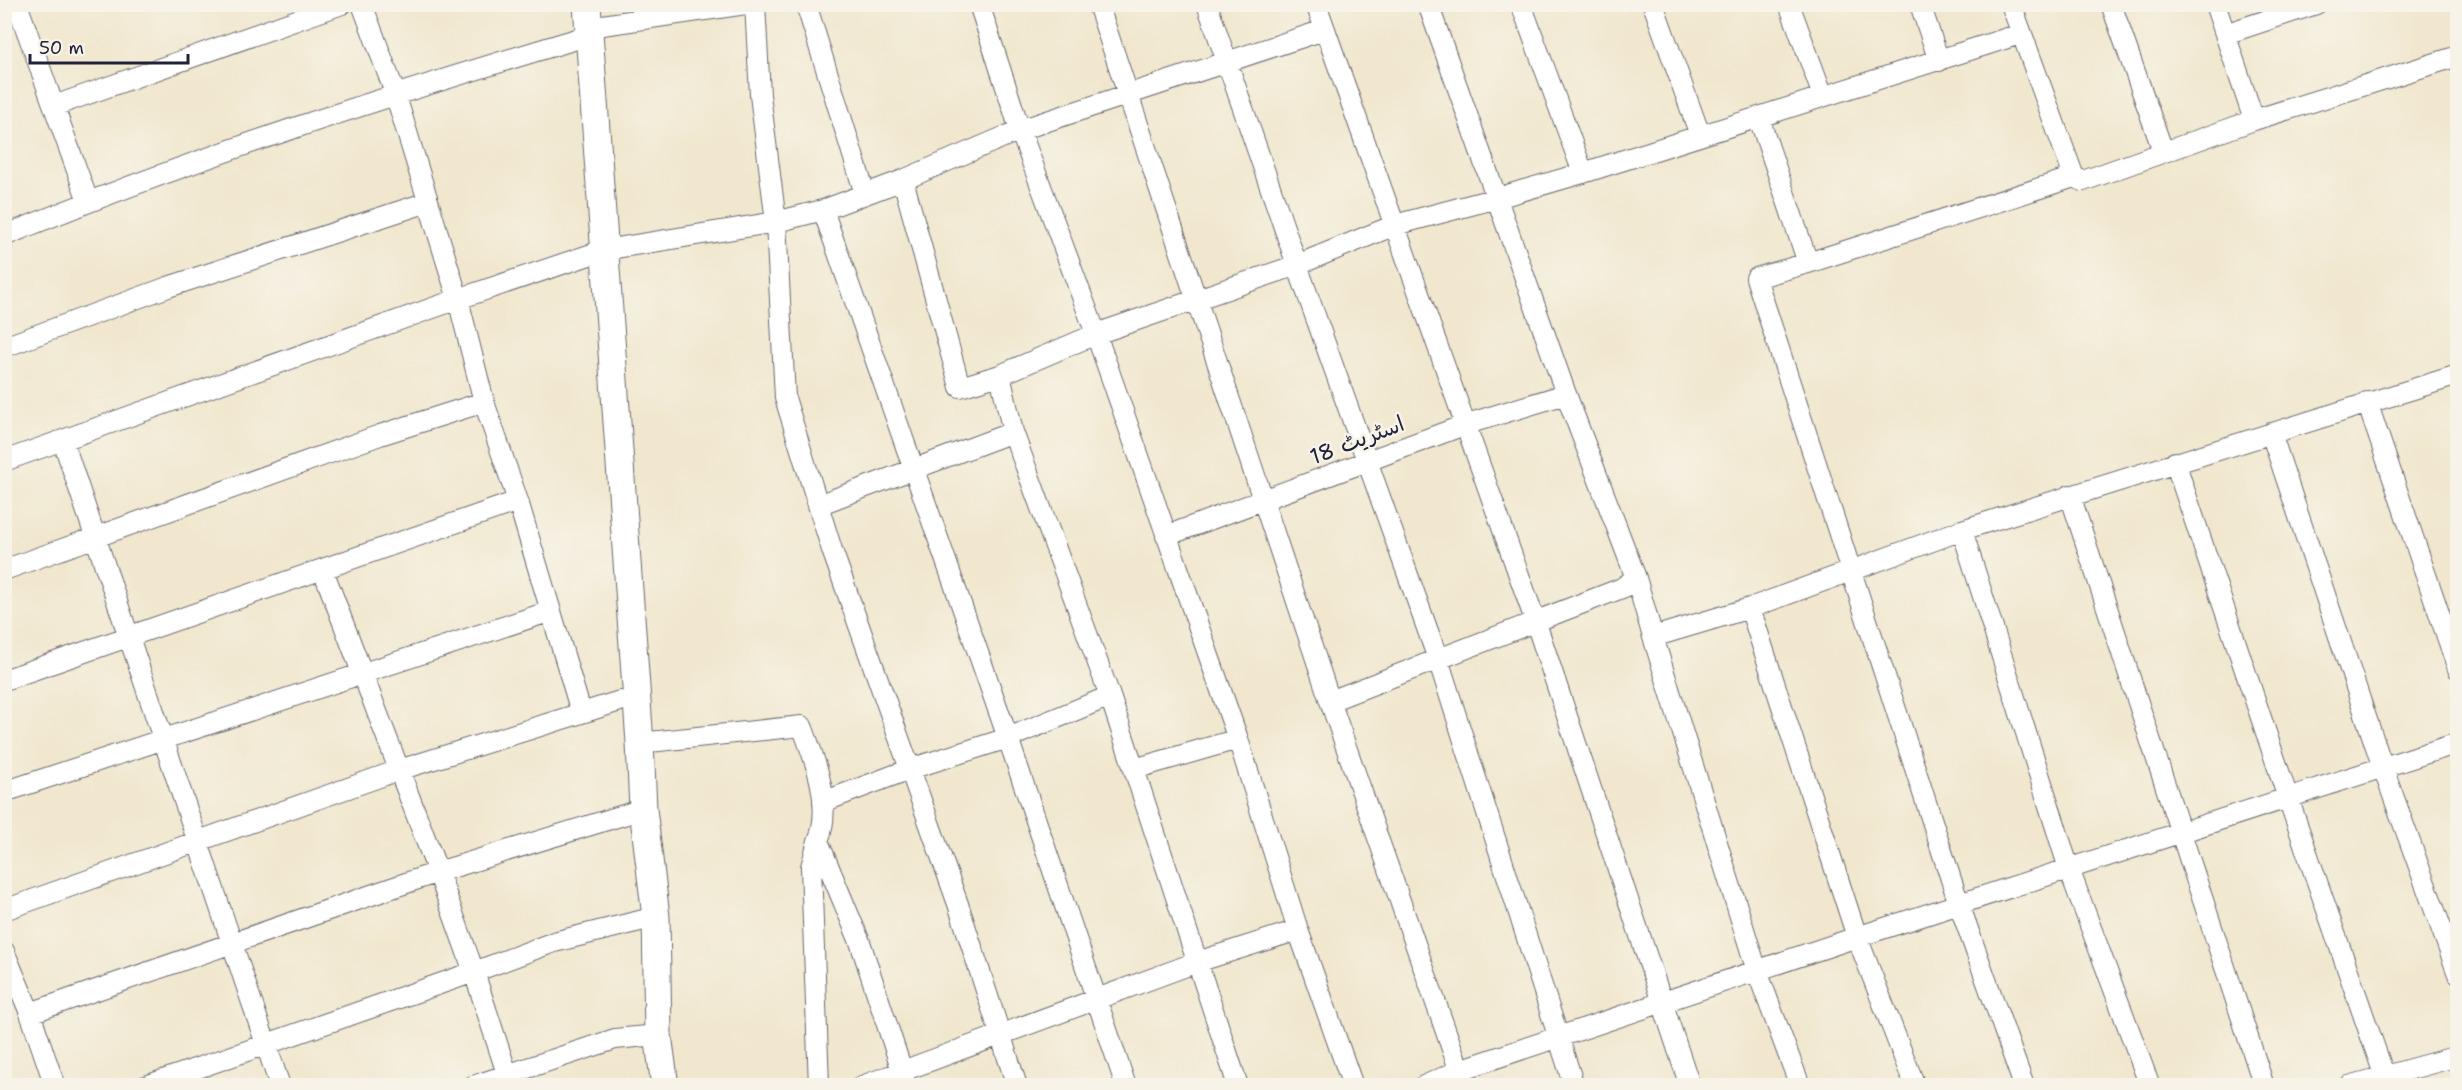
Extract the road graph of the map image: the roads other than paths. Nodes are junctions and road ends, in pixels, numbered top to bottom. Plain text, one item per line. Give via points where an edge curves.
1 (342, 4) edge
2 (362, 4) edge
3 (746, 4) edge
4 (755, 4) edge
5 (806, 4) edge
6 (980, 4) edge
7 (1098, 4) edge
8 (1207, 4) edge
9 (1316, 4) edge
10 (1428, 4) edge
11 (1521, 4) edge
12 (1653, 4) edge
13 (1789, 4) edge
14 (1920, 4) edge
15 (2011, 4) edge
16 (2111, 4) edge
17 (2215, 4) edge
18 (2316, 4) edge
19 (17, 7) edge
20 (589, 22) edge
21 (1324, 30) junction
22 (2020, 34) junction
23 (2225, 34) junction
24 (2457, 56) edge
25 (1227, 61) junction
26 (1939, 61) junction
27 (395, 93) junction
28 (1823, 96) junction
29 (1128, 97) junction
30 (54, 106) junction
31 (1759, 118) junction
32 (2254, 120) junction
33 (1020, 130) junction
34 (1700, 135) junction
35 (2163, 151) junction
36 (1583, 172) junction
37 (2074, 177) junction
38 (903, 180) junction
39 (865, 194) junction
40 (1497, 198) junction
41 (88, 201) junction
42 (428, 202) junction
43 (823, 210) junction
44 (776, 222) junction
45 (1395, 225) junction
46 (4, 236) edge
47 (604, 250) junction
48 (1808, 263) junction
49 (1297, 265) junction
50 (1196, 299) junction
51 (458, 300) junction
52 (1096, 334) junction
53 (4, 347) edge
54 (1000, 375) junction
55 (2457, 375) edge
56 (1566, 394) junction
57 (484, 402) junction
58 (2367, 402) junction
59 (1467, 424) junction
60 (1013, 432) junction
61 (2271, 433) junction
62 (63, 441) junction
63 (4, 461) edge
64 (1369, 461) junction
65 (2175, 462) junction
66 (914, 471) junction
67 (2070, 495) junction
68 (518, 501) junction
69 (1263, 501) junction
70 (818, 505) junction
71 (1962, 530) junction
72 (1166, 536) junction
73 (95, 540) junction
74 (1850, 569) junction
75 (4, 570) edge
76 (323, 570) junction
77 (1636, 578) junction
78 (1750, 608) junction
79 (551, 611) junction
80 (1536, 622) junction
81 (1653, 637) junction
82 (128, 638) junction
83 (1438, 659) junction
84 (2457, 669) edge
85 (362, 673) junction
86 (4, 680) edge
87 (1110, 696) junction
88 (620, 701) dead end
89 (1330, 701) junction
90 (581, 712) junction
91 (1008, 738) junction
92 (163, 739) junction
93 (1238, 739) junction
94 (640, 743) junction
95 (2457, 743) edge
96 (2383, 768) junction
97 (910, 769) junction
98 (1134, 769) junction
99 (399, 770) junction
100 (4, 792) edge
101 (2288, 798) junction
102 (823, 802) junction
103 (643, 809) junction
104 (2180, 833) junction
105 (818, 841) junction
106 (198, 844) junction
107 (2069, 869) junction
108 (438, 872) junction
109 (1959, 903) junction
110 (4, 910) edge
111 (656, 917) junction
112 (1298, 930) junction
113 (1857, 937) junction
114 (232, 943) junction
115 (4, 951) edge
116 (1197, 962) junction
117 (1757, 971) junction
118 (474, 972) junction
119 (2457, 974) edge
120 (1098, 1000) junction
121 (1662, 1003) junction
122 (30, 1013) junction
123 (658, 1035) junction
124 (1000, 1035) junction
125 (1557, 1038) junction
126 (266, 1045) junction
127 (2457, 1056) edge
128 (1462, 1078) edge
129 (905, 1079) edge
130 (509, 1080) edge
131 (2386, 1080) edge
132 (55, 1086) edge
133 (146, 1086) edge
134 (280, 1086) edge
135 (473, 1086) edge
136 (666, 1086) edge
137 (819, 1086) edge
138 (862, 1086) edge
139 (1017, 1086) edge
140 (1126, 1086) edge
141 (1238, 1086) edge
142 (1353, 1086) edge
143 (1424, 1086) edge
144 (1574, 1086) edge
145 (1690, 1086) edge
146 (1800, 1086) edge
147 (1915, 1086) edge
148 (2024, 1086) edge
149 (2150, 1086) edge
150 (2264, 1086) edge
151 (2349, 1086) edge

1 - 30 street
2 - 27 street
3 - 20 street
4 - 44 street via 760,95
5 - 39 street
6 - 33 street
7 - 29 street
8 - 25 street
9 - 21 street
10 - 40 street
11 - 36 street
12 - 34 street
13 - 28 street
14 - 26 street
15 - 22 street
16 - 35 street
17 - 23 street
18 - 23 street
19 - 30 street
20 - 27 street
20 - 47 street
21 - 25 street
21 - 45 street
22 - 26 street
22 - 37 street
23 - 32 street
24 - 32 street
25 - 29 street
25 - 49 street
26 - 28 street
27 - 41 street
27 - 42 street
28 - 31 street
29 - 33 street
29 - 50 street
30 - 41 street
31 - 34 street
31 - 48 street
32 - 35 street
33 - 38 street
33 - 52 street
34 - 36 street
35 - 37 street via 2083,181
36 - 40 street
37 - 48 street
38 - 39 street
38 - 54 street via 960,387
39 - 43 street
40 - 45 street
40 - 56 street
41 - 46 street
42 - 51 street
42 - 53 street
43 - 44 street
43 - 66 street
44 - 47 street
44 - 70 street via 785,398
45 - 49 street
45 - 59 street
47 - 51 street
47 - 94 street
48 - 74 street via 1756,278
49 - 50 street
49 - 64 street
50 - 52 street
50 - 69 street
51 - 57 street
51 - 62 street
52 - 54 street
52 - 72 street
54 - 60 street
55 - 58 street
56 - 59 street, اسٹریٹ 18
56 - 77 street
57 - 68 street
57 - 73 street via 380,435
58 - 61 street
58 - 84 street
59 - 64 street, اسٹریٹ 18
59 - 80 street
60 - 66 street
60 - 87 street
61 - 65 street
61 - 96 street
62 - 63 street
62 - 73 street
64 - 69 street, اسٹریٹ 18
64 - 83 street
65 - 67 street
65 - 101 street
66 - 70 street
66 - 91 street
67 - 71 street
67 - 104 street
68 - 76 street
68 - 79 street
69 - 72 street, اسٹریٹ 18
69 - 89 street
70 - 97 street
71 - 74 street
71 - 107 street
72 - 93 street
73 - 75 street
73 - 82 street
74 - 78 street
74 - 109 street
76 - 82 street
76 - 85 street
77 - 80 street via 1622,588
77 - 81 street
78 - 81 street
78 - 113 street
79 - 85 street
79 - 90 street
80 - 83 street
80 - 121 street
81 - 117 street
82 - 86 street
82 - 92 street
83 - 89 street
83 - 125 street
85 - 92 street
85 - 99 street
87 - 91 street
87 - 98 street
88 - 90 street
89 - 128 street
90 - 99 street
91 - 97 street
91 - 120 street
92 - 100 street
92 - 106 street
93 - 98 street
93 - 112 street
94 - 102 street via 802,726 814,757
94 - 103 street
95 - 96 street
96 - 101 street
96 - 119 street
97 - 102 street
97 - 124 street
98 - 116 street
99 - 106 street
99 - 108 street
101 - 104 street
101 - 131 street
102 - 105 street via 824,827
103 - 108 street
103 - 111 street
104 - 107 street
104 - 150 street
105 - 129 street via 860,942
105 - 137 street via 811,867
106 - 110 street
106 - 114 street
107 - 109 street
107 - 149 street
108 - 114 street
108 - 118 street
109 - 113 street
109 - 148 street
111 - 118 street via 554,942
111 - 123 street
112 - 116 street
112 - 142 street
113 - 117 street
113 - 147 street
114 - 122 street
114 - 126 street
115 - 122 street
116 - 120 street
116 - 141 street
117 - 121 street
117 - 146 street
118 - 126 street
118 - 130 street
120 - 124 street
120 - 140 street
121 - 125 street
121 - 145 street
122 - 132 street
123 - 130 street via 615,1040
123 - 136 street
124 - 129 street
124 - 139 street
125 - 128 street
125 - 144 street
126 - 133 street
126 - 134 street
127 - 131 street
128 - 143 street
129 - 138 street
130 - 135 street
131 - 151 street

